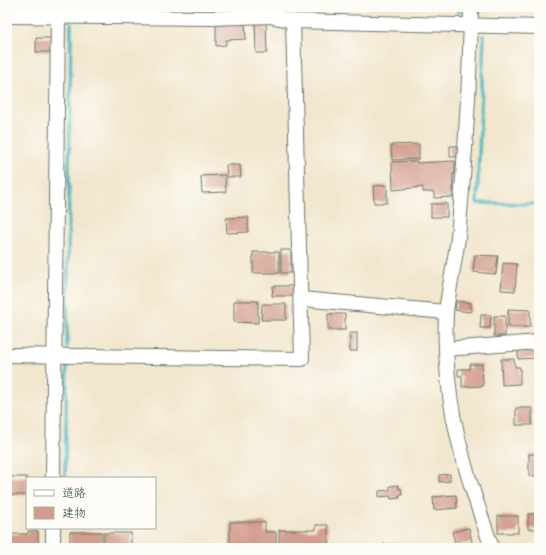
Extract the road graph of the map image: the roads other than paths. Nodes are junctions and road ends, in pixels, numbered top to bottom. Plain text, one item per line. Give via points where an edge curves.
1 (472, 7) edge
2 (212, 13) edge
3 (7, 16) edge
4 (58, 16) junction
5 (293, 22) junction
6 (471, 26) junction
7 (539, 28) edge
8 (301, 299) junction
9 (446, 312) junction
10 (539, 342) edge
11 (446, 349) junction
12 (7, 355) edge
13 (55, 356) junction
14 (53, 477) edge
15 (53, 529) edge
16 (52, 548) edge
17 (492, 548) edge

1 - 6 street
2 - 4 street
2 - 5 street via 271,16
3 - 4 street
4 - 13 street
5 - 6 street
5 - 8 street
6 - 7 street
6 - 9 street via 458,239
8 - 9 street
8 - 13 street via 302,358
9 - 11 street
10 - 11 street
11 - 17 street via 455,426 474,496
12 - 13 street
13 - 14 street
15 - 16 street

